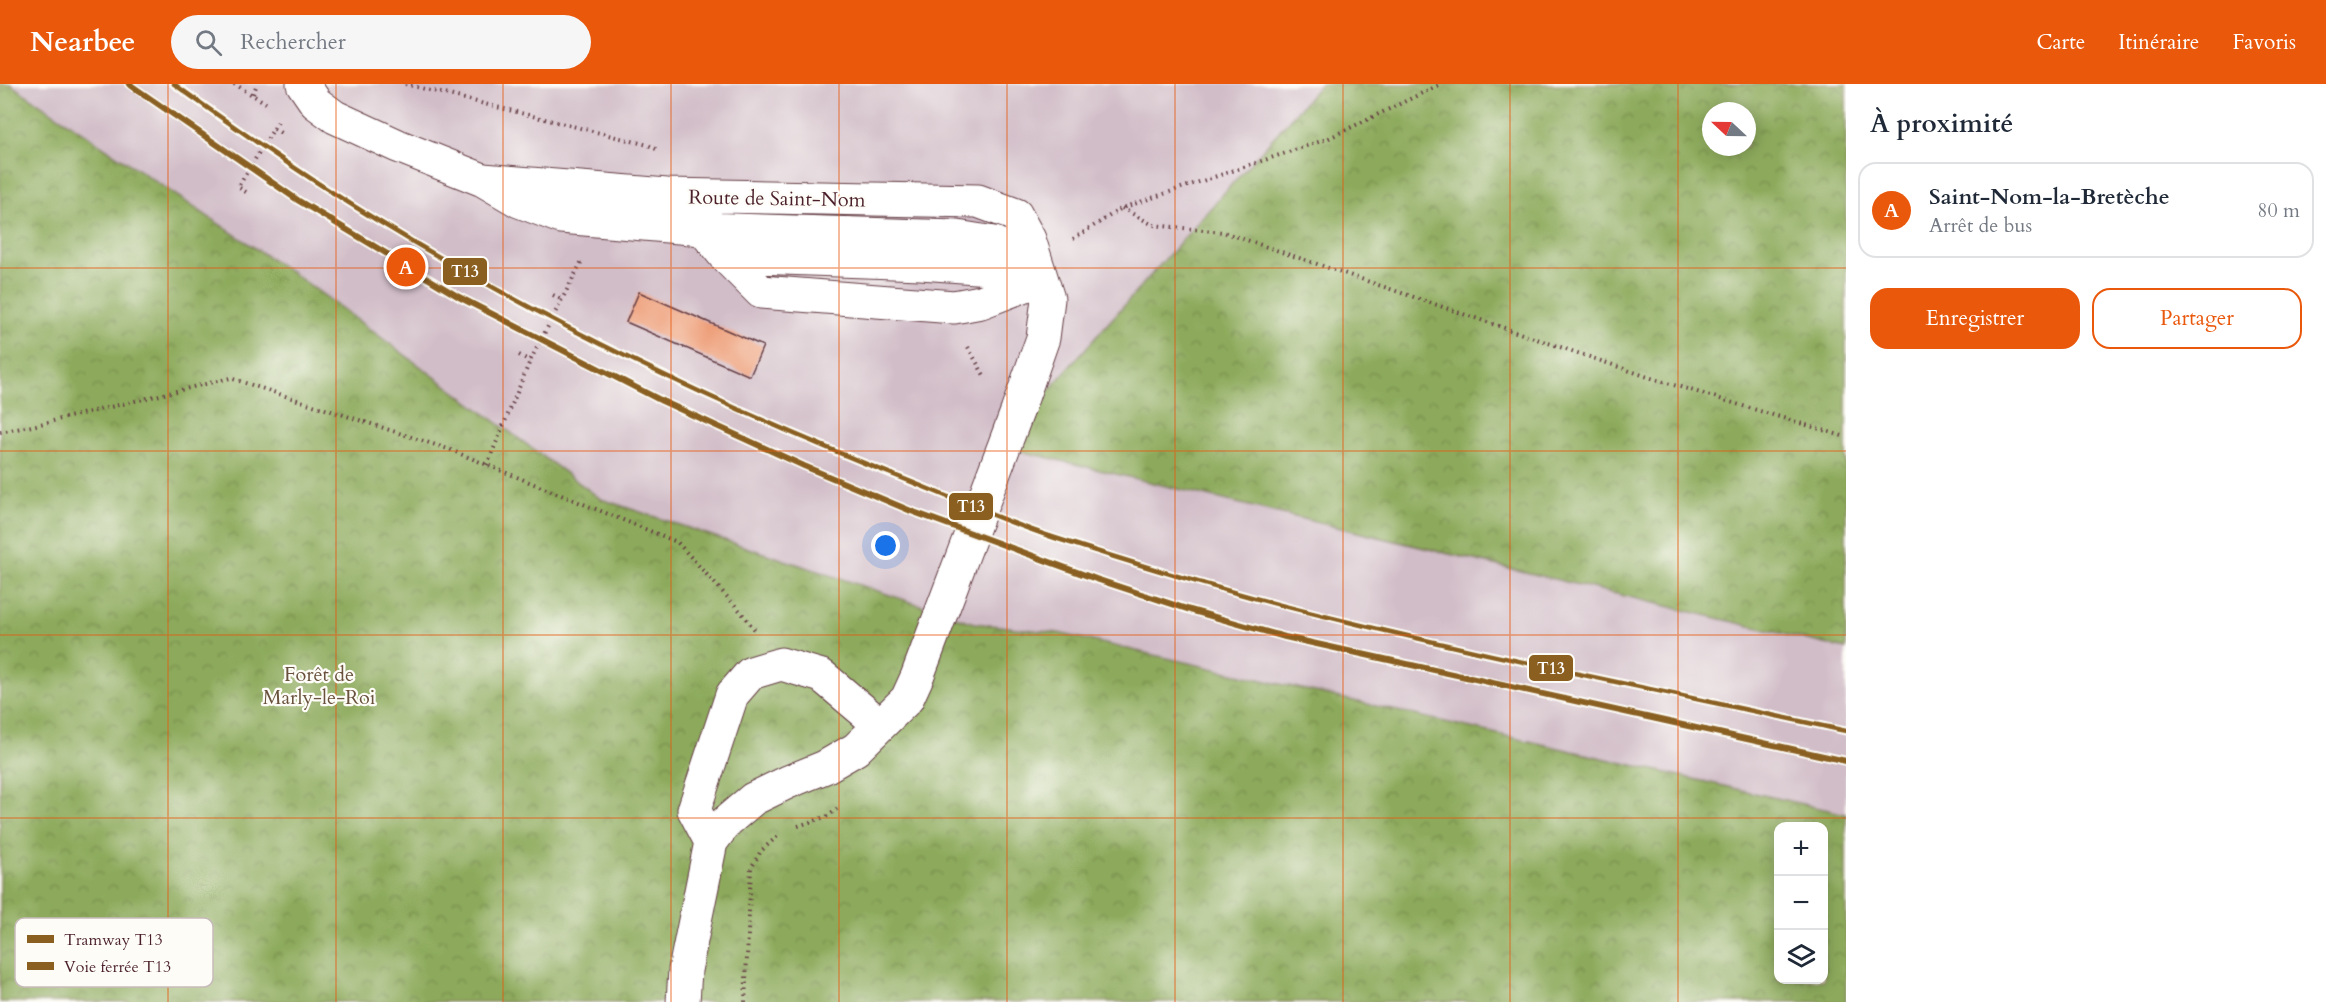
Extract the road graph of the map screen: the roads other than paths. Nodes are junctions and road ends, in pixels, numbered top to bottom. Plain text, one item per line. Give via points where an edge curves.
1 (303, 85) edge
2 (483, 180) junction
3 (708, 196) junction
4 (703, 229) junction
5 (1038, 271) junction
6 (879, 724) junction
7 (711, 842) junction
8 (683, 1002) edge

1 - 2 street, Route de Saint-Nom via 316,103 335,117
2 - 3 street, Route de Saint-Nom via 609,192
2 - 4 street, Route de Saint-Nom via 519,201 561,218
3 - 4 street
3 - 5 street, Route de Saint-Nom via 978,201 1016,215 1029,239
4 - 5 street, Route de Saint-Nom via 957,237 994,243
4 - 5 street via 762,292 954,307 981,302
5 - 6 street, Route de Saint-Nom via 1048,299 1043,338 925,659 907,699
6 - 7 street, Route de Saint-Nom via 855,749 753,800 726,822
6 - 7 street via 822,676 781,664 751,672 732,695 694,810
7 - 8 street via 685,970

